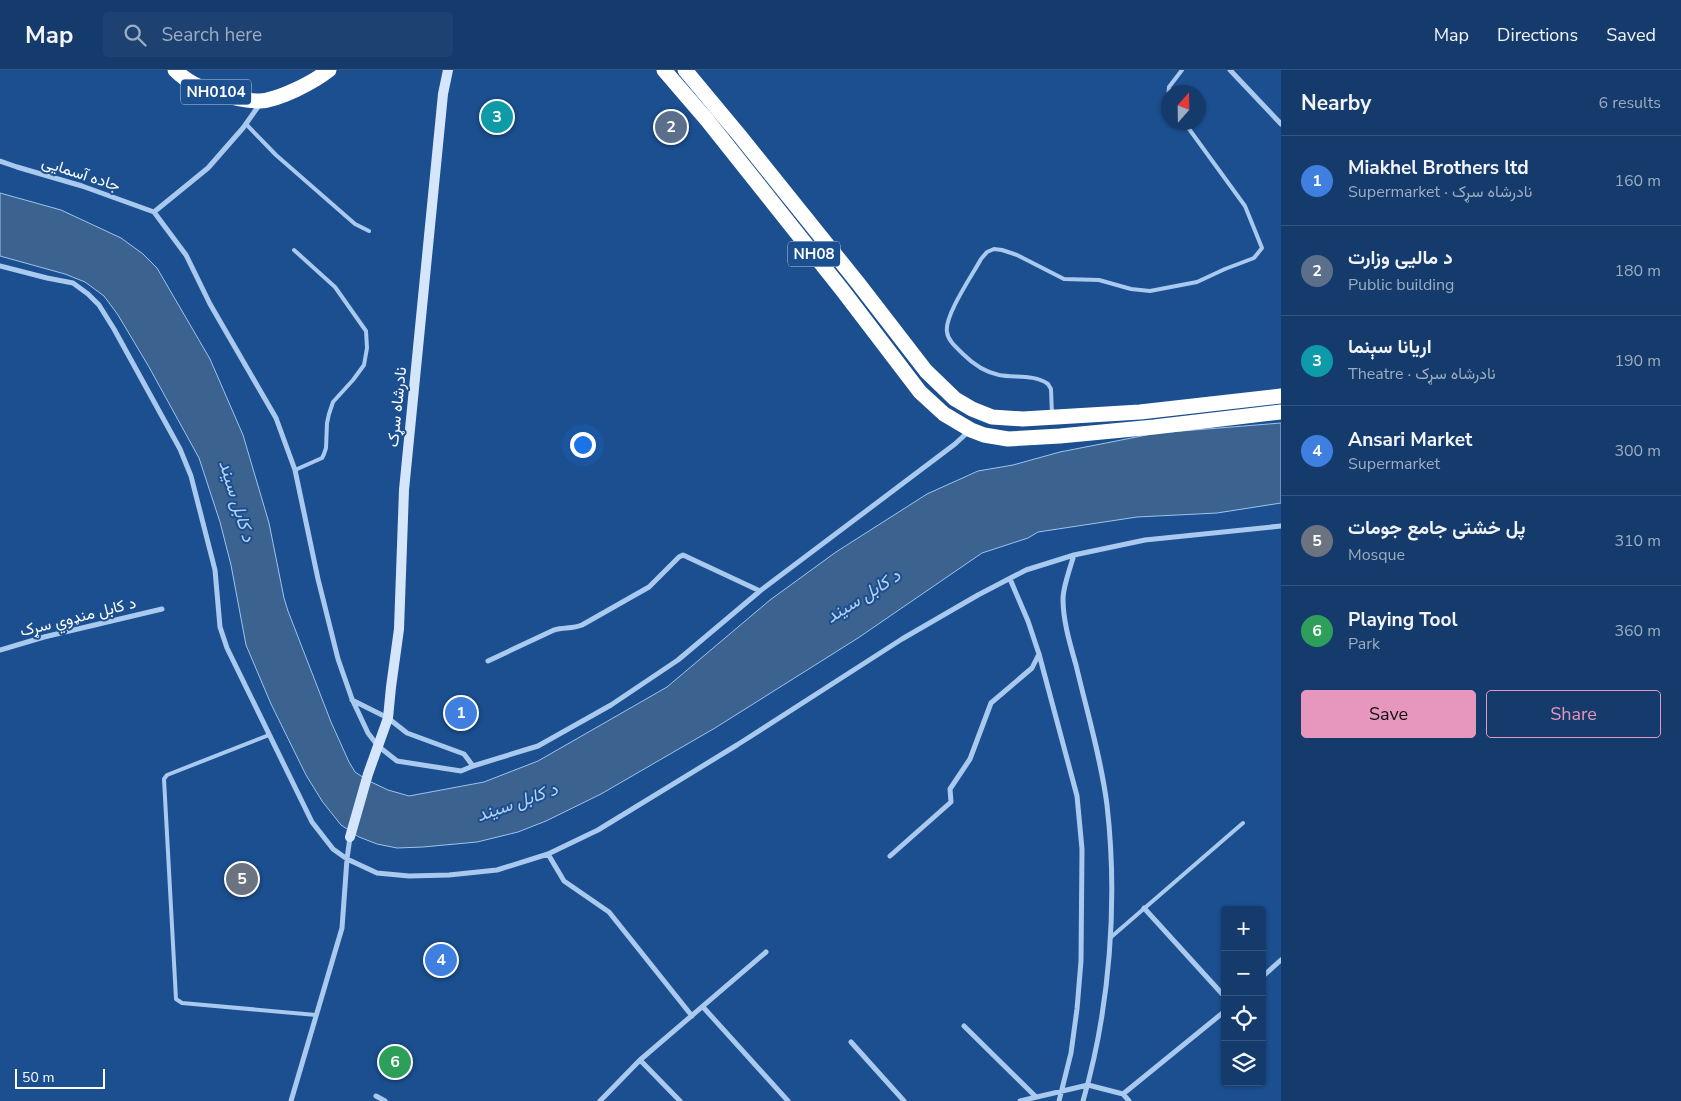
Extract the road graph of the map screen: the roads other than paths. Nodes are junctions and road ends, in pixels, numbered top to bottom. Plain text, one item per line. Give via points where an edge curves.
1 (175, 70) edge
2 (329, 70) edge
3 (448, 70) edge
4 (664, 70) edge
5 (685, 70) edge
6 (1182, 70) edge
7 (1230, 70) edge
8 (1171, 85) edge
9 (262, 101) junction
10 (246, 124) junction
11 (1281, 124) edge
12 (1190, 130) edge
13 (0, 161) edge
14 (154, 212) junction
15 (369, 231) dead end
16 (294, 250) dead end
17 (0, 266) edge
18 (1281, 396) edge
19 (1281, 412) edge
20 (1052, 418) junction
21 (970, 430) junction
22 (295, 470) junction
23 (1281, 526) edge
24 (1074, 555) junction
25 (1010, 579) junction
26 (760, 591) junction
27 (162, 610) dead end
28 (0, 650) edge
29 (1039, 654) junction
30 (488, 662) dead end
31 (352, 700) junction
32 (388, 718) junction
33 (269, 735) junction
34 (378, 746) junction
35 (473, 766) junction
36 (1243, 823) dead end
37 (350, 838) joint
38 (548, 854) junction
39 (890, 856) dead end
40 (347, 859) junction
41 (1144, 908) junction
42 (1110, 938) junction
43 (766, 952) dead end
44 (1281, 960) edge
45 (1266, 973) edge
46 (1224, 996) edge
47 (703, 1007) junction
48 (1221, 1013) edge
49 (316, 1015) junction
50 (692, 1016) junction
51 (964, 1026) dead end
52 (851, 1042) dead end
53 (640, 1060) junction
54 (1088, 1085) junction
55 (1062, 1091) junction
56 (1123, 1094) junction
57 (376, 1096) dead end
58 (1036, 1097) junction
59 (291, 1101) edge
60 (385, 1101) edge
61 (600, 1101) edge
62 (680, 1101) edge
63 (788, 1101) edge
64 (904, 1101) edge
65 (1020, 1101) edge
66 (1059, 1101) edge
67 (1083, 1101) edge
68 (1129, 1101) edge

1 - 9 highway, NH0104 via 197,86 246,100
2 - 9 highway, NH0104 via 298,90
3 - 32 street, نادرشاه سړک via 404,490 399,629
4 - 21 highway, NH08 via 837,283 920,392 944,414
5 - 20 highway, NH08 via 939,386 972,409 992,417
6 - 8 lane
7 - 11 street
9 - 10 street
10 - 14 street via 208,168
10 - 15 lane via 276,155 355,224
12 - 20 lane via 1245,206 1262,248 1254,258 1197,282 1150,291 1099,280 1064,279 1017,256 994,249 981,259 952,311 947,332 950,341 984,370 998,375 1036,378 1048,384
13 - 14 street, جاده آسمایی
14 - 22 street via 186,255 210,304 276,418
16 - 22 lane via 335,287 366,331 364,365 333,402 326,423 326,448 322,458
17 - 33 street via 73,283 99,305 114,329 180,449 191,476 215,570 220,627 226,648
18 - 20 highway, NH08
19 - 21 highway, NH08 via 1008,439 984,436
21 - 26 street
22 - 31 street via 318,579
23 - 24 street via 1145,540
24 - 25 street via 1026,570
24 - 42 street via 1062,597 1065,623 1098,753 1107,805 1112,910
25 - 29 street
25 - 38 street via 902,639 598,830
26 - 30 street via 683,555 649,587 582,625 554,630
26 - 35 street via 678,660 611,704 538,746
27 - 28 street, د کابل منډوي سړک
29 - 39 street via 1032,668 991,703 970,759 950,789 951,802
29 - 55 street via 1078,796 1082,849 1081,961 1071,1053
31 - 32 street
31 - 34 street
32 - 34 street, نادرشاه سړک
32 - 35 street via 407,733 464,754
33 - 40 street via 312,822 327,843
33 - 49 lane via 166,775 164,779 176,999 182,1003
34 - 35 street via 397,761 461,772
34 - 37 street, نادرشاه سړک
36 - 41 lane
37 - 40 street
38 - 40 street via 496,870 409,876 378,873
38 - 50 street via 564,881 609,912
40 - 49 street via 342,928
41 - 42 lane
41 - 46 street
42 - 54 street via 1103,1008
43 - 47 street
44 - 45 street
47 - 50 street
47 - 63 street
48 - 56 street
49 - 59 street
50 - 53 street
51 - 58 street
52 - 64 street
53 - 61 street
53 - 62 street
54 - 55 street
54 - 56 street
54 - 67 street
55 - 58 street
55 - 66 street
56 - 68 street
57 - 60 street
58 - 65 street

